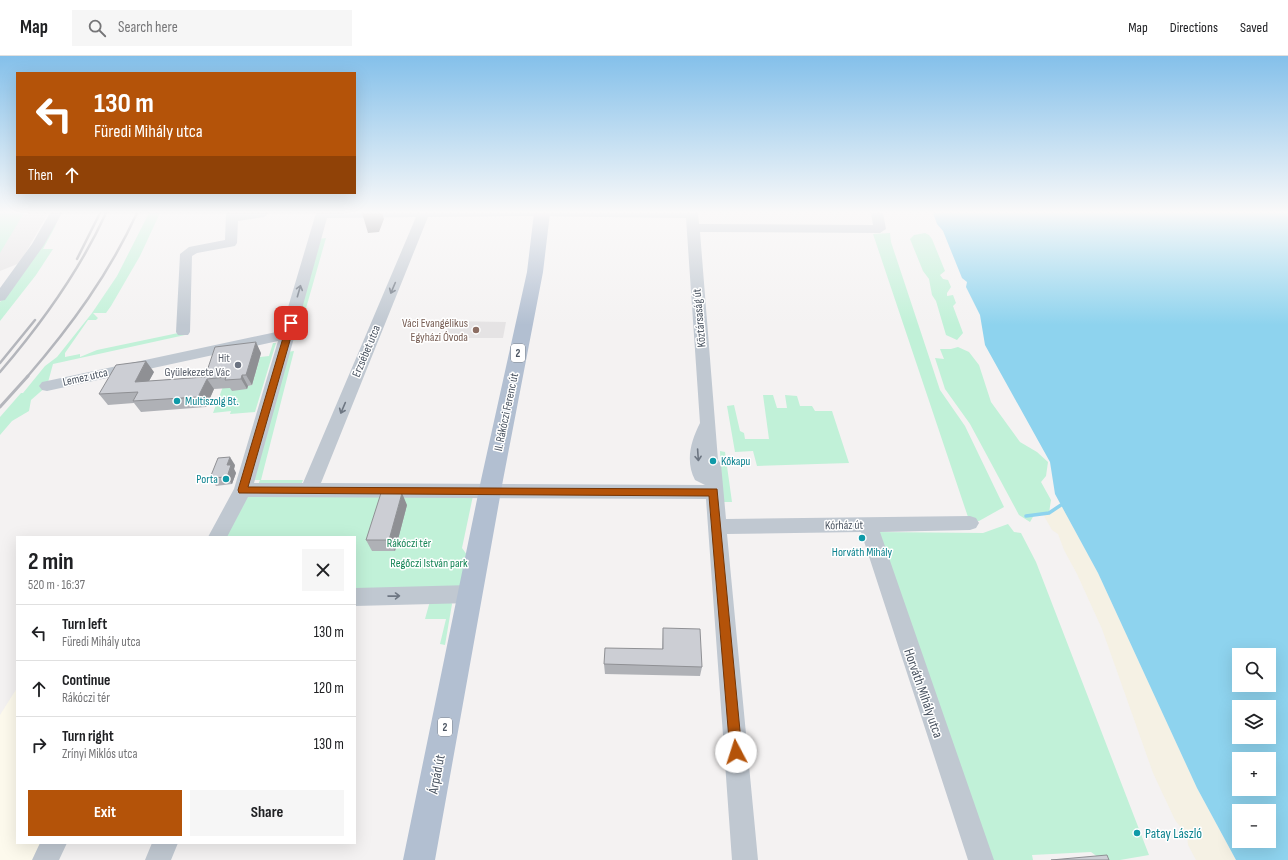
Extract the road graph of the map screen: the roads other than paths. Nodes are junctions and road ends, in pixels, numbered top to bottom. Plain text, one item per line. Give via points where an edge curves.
1 (34, 251) edge
2 (192, 251) edge
3 (312, 251) edge
4 (408, 251) edge
5 (536, 251) edge
6 (695, 251) edge
7 (0, 297) edge
8 (183, 332) dead end
9 (288, 334) junction
10 (47, 386) dead end
11 (708, 424) junction
12 (712, 474) junction
13 (242, 490) junction
14 (309, 490) junction
15 (490, 491) junction
16 (970, 523) dead end
17 (868, 525) junction
18 (717, 527) junction
19 (218, 536) edge
20 (471, 594) junction
21 (356, 596) edge
22 (53, 844) edge
23 (165, 844) edge
24 (45, 860) edge
25 (158, 860) edge
26 (420, 860) edge
27 (745, 860) edge
28 (981, 860) edge

1 - 7 street
2 - 8 street via 186,254
9 -> 3 street
4 -> 14 street, Erzsébet utca
5 - 15 main road, II. Rákóczi Ferenc út / 2 via 535,272
6 - 11 street, Köztársaság út
9 - 10 street, Lemez utca
9 - 13 street
11 - 12 street, Köztársaság út
11 -> 12 street via 697,445 698,461 701,475
12 - 15 street
12 - 18 street, Köztársaság út
13 - 14 street
13 - 19 street
14 - 15 street
15 - 20 main road, 2
16 - 17 street, Kórház út
17 - 18 street, Kórház út
17 - 28 street, Horváth Mihály utca
18 - 27 street, Köztársaság út
21 -> 20 street
20 - 26 main road, Árpád út / 2
22 - 24 street
23 - 25 street

